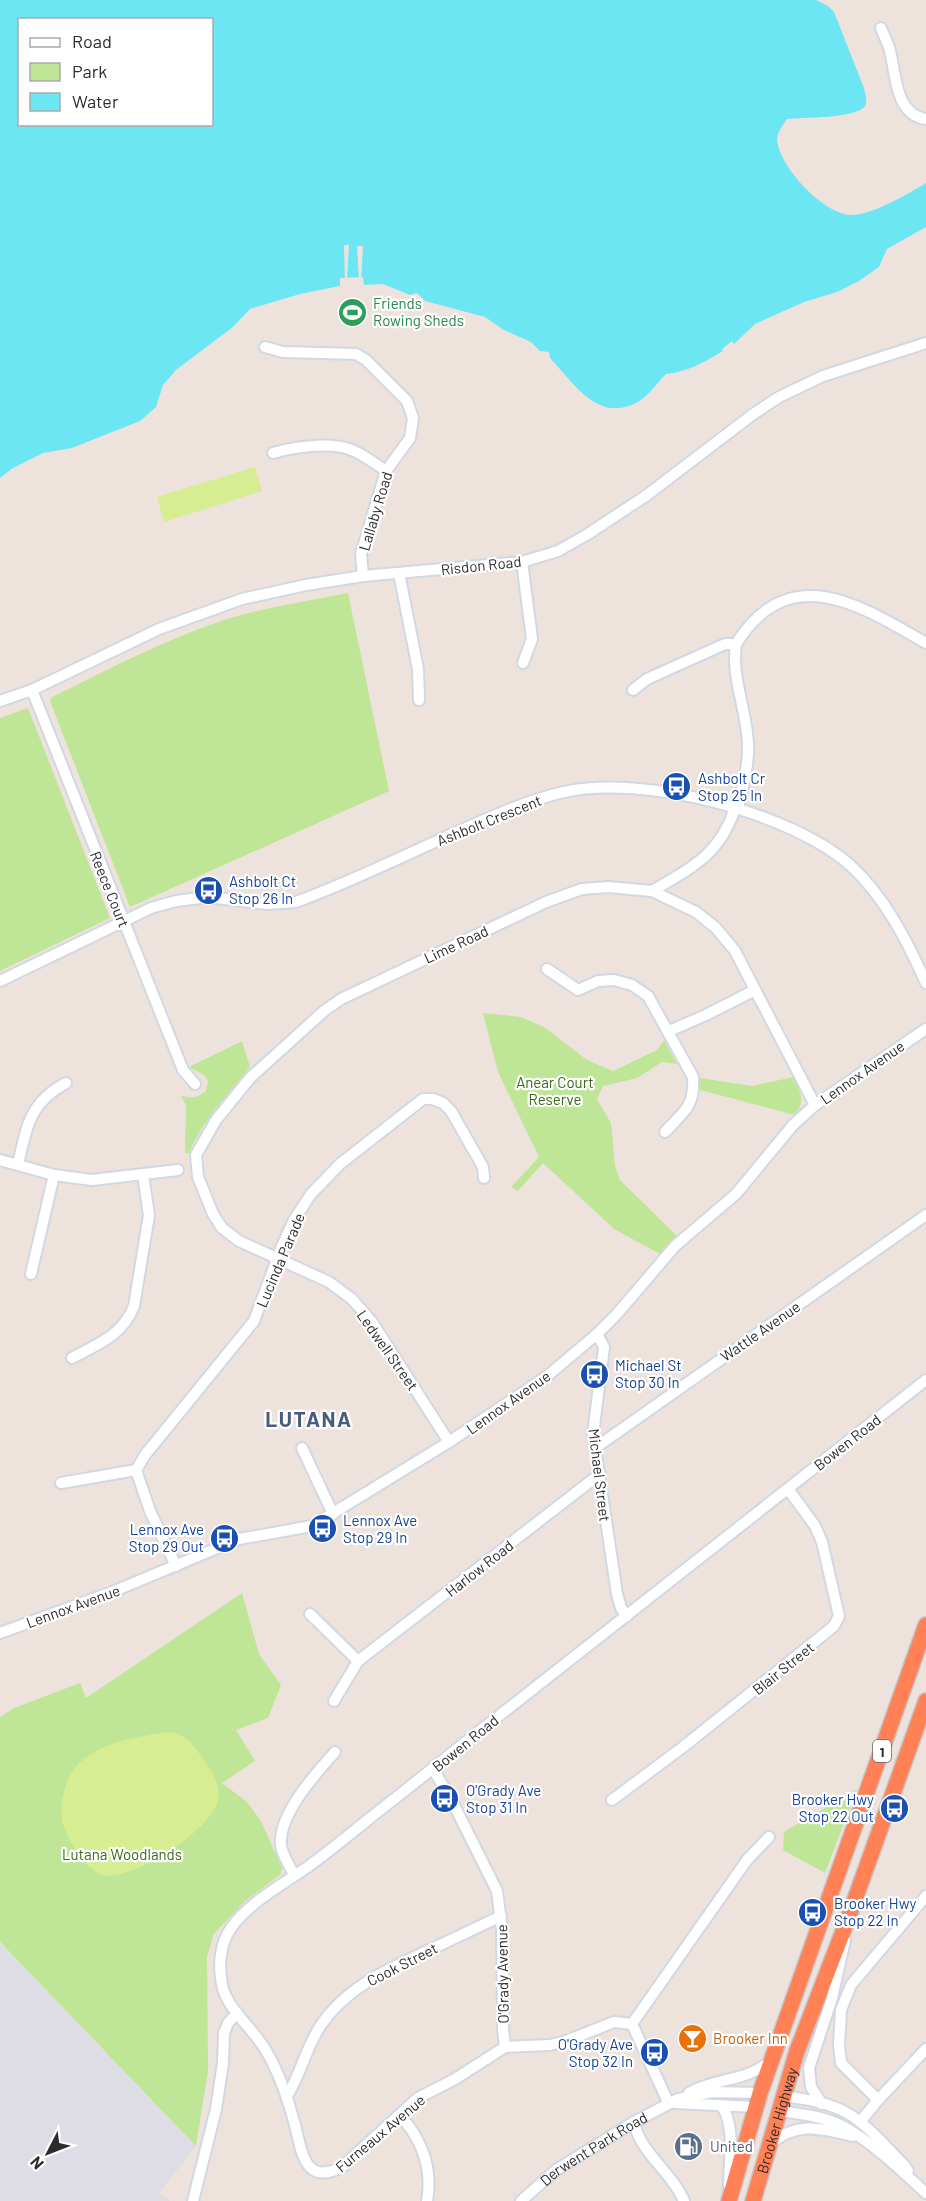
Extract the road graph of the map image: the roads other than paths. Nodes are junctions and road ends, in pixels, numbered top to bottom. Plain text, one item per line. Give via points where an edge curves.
1 (881, 28) dead end
2 (926, 119) edge
3 (265, 347) dead end
4 (925, 347) edge
5 (273, 453) dead end
6 (386, 471) junction
7 (522, 562) junction
8 (399, 573) junction
9 (363, 576) junction
10 (926, 643) edge
11 (736, 644) junction
12 (523, 663) dead end
13 (32, 690) junction
14 (633, 690) dead end
15 (419, 700) dead end
16 (0, 701) edge
17 (736, 809) junction
18 (652, 891) junction
19 (123, 921) junction
20 (547, 969) dead end
21 (0, 981) edge
22 (926, 983) edge
23 (755, 990) junction
24 (926, 1029) edge
25 (669, 1031) junction
26 (66, 1083) dead end
27 (195, 1084) dead end
28 (815, 1105) junction
29 (665, 1132) dead end
30 (0, 1160) edge
31 (18, 1164) junction
32 (178, 1170) dead end
33 (54, 1175) junction
34 (143, 1175) junction
35 (484, 1178) dead end
36 (926, 1215) edge
37 (278, 1259) junction
38 (31, 1274) dead end
39 (597, 1334) junction
40 (72, 1358) dead end
41 (926, 1380) edge
42 (449, 1442) junction
43 (302, 1448) dead end
44 (595, 1448) junction
45 (136, 1470) junction
46 (600, 1474) junction
47 (61, 1483) dead end
48 (788, 1489) junction
49 (333, 1514) junction
50 (176, 1566) junction
51 (310, 1614) dead end
52 (627, 1616) junction
53 (926, 1625) edge
54 (0, 1633) edge
55 (358, 1661) junction
56 (334, 1701) dead end
57 (926, 1701) edge
58 (335, 1752) dead end
59 (433, 1770) junction
60 (612, 1800) dead end
61 (769, 1837) dead end
62 (294, 1875) junction
63 (926, 1896) edge
64 (501, 1916) junction
65 (849, 1916) junction
66 (237, 2013) junction
67 (632, 2024) junction
68 (505, 2047) junction
69 (926, 2049) edge
70 (773, 2058) junction
71 (288, 2096) junction
72 (758, 2100) junction
73 (878, 2100) junction
74 (673, 2102) junction
75 (781, 2103) junction
76 (822, 2104) junction
77 (722, 2106) junction
78 (400, 2115) junction
79 (634, 2122) junction
80 (860, 2122) junction
81 (869, 2144) junction
82 (769, 2146) junction
83 (914, 2182) junction
84 (926, 2192) edge
85 (193, 2201) edge
86 (427, 2201) edge
87 (520, 2201) edge
88 (684, 2201) edge
89 (729, 2201) edge
90 (753, 2201) edge
91 (915, 2201) edge

1 - 2 street via 902,100 909,112
3 - 6 street, Lallaby Road via 283,352 356,354 407,401 413,418 412,432
4 - 7 street, Risdon Road via 823,376 795,388 588,534 558,551
5 - 6 street via 295,447 339,447 356,452
6 - 9 street, Lallaby Road via 361,554
7 - 8 street, Risdon Road
7 - 12 street via 532,639
8 - 9 street, Risdon Road
8 - 15 street via 418,669
9 - 13 street, Risdon Road via 272,592 189,616
10 - 11 street via 852,604 813,595 789,598 766,609 747,626
11 - 14 street via 725,644 647,679
11 - 17 street via 736,682 748,743 746,774
13 - 16 street, Risdon Road
13 - 19 street, Reece Court
17 - 18 street via 721,840 706,858
17 - 19 street, Ashbolt Crescent via 644,789 590,788 565,792 511,809 296,902 267,904 200,897 151,908
17 - 22 street, Ashbolt Crescent via 795,829 852,867 893,918
18 - 23 street, Lime Road via 696,912 716,928 735,951
18 - 37 street, Lime Road via 582,889 546,902 341,999 250,1078 205,1136 196,1155 196,1167 203,1193 222,1228 239,1241
19 - 21 street, Ashbolt Crescent
19 - 27 street, Reece Court via 183,1070
20 - 25 street via 578,990 606,980 632,985 648,996
23 - 25 street
23 - 28 street, Lime Road
24 - 28 street, Lennox Avenue
25 - 29 street via 693,1077 694,1092 691,1103
26 - 31 street via 52,1090 30,1116
28 - 39 street, Lennox Avenue via 793,1125 736,1194 675,1246
30 - 31 street
31 - 33 street
32 - 34 street
33 - 34 street via 92,1180
33 - 38 street
34 - 40 street via 148,1226 134,1306 116,1332
35 - 37 street, Lucinda Parade via 483,1167 451,1111 443,1103 423,1099 322,1180 294,1220
36 - 44 street, Wattle Avenue
37 - 42 street, Ledwell Street via 329,1282 352,1299 372,1322
37 - 45 street, Lucinda Parade via 254,1321
39 - 42 street, Lennox Avenue via 546,1377
39 - 44 street, Michael Street via 604,1347 594,1419
41 - 48 street, Bowen Road
42 - 49 street, Lennox Avenue
43 - 49 street
44 - 46 street, Michael Street
45 - 47 street
45 - 50 street
46 - 52 street, Michael Street via 617,1594
46 - 55 street, Harlow Road
48 - 52 street, Bowen Road
48 - 60 street, Blair Street via 822,1542 839,1616 834,1626
49 - 50 street, Lennox Avenue via 312,1526 239,1539
50 - 54 street, Lennox Avenue
51 - 55 street
52 - 59 street, Bowen Road
53 - 70 highway, Brooker Highway / 1
55 - 56 street, Harlow Road
57 - 65 highway, Brooker Highway / 1
58 - 62 street via 313,1776 285,1820 281,1844
59 - 62 street, Bowen Road
59 - 64 street, O'Grady Avenue via 497,1891
61 - 67 street via 747,1860
62 - 66 street, Bowen Road via 236,1922 226,1936 220,1969 224,1991
63 - 73 street via 851,1985 841,2010 841,2063
64 - 68 street, O'Grady Avenue
64 - 71 street, Cook Street via 388,1969 357,1988 321,2025
65 - 75 highway, Brooker Highway / 1
65 - 76 street via 832,1998 809,2068 811,2087
66 - 71 street, Furneaux Avenue via 266,2050
66 - 85 street via 224,2033 216,2109
67 - 68 street via 614,2022 549,2045
67 - 74 street
68 - 78 street, Furneaux Avenue via 418,2098
69 - 73 street
70 - 72 highway, Brooker Highway / 1
70 - 74 street via 754,2072 711,2082
71 - 78 street, Furneaux Avenue via 302,2157 319,2174 342,2168
72 - 74 street, Derwent Park Road via 712,2092
72 - 75 highway, Derwent Park Road
72 - 77 street, Derwent Park Road
72 - 89 highway, Brooker Highway / 1
73 - 80 street
74 - 77 street, Derwent Park Road
74 - 79 street, Derwent Park Road
75 - 76 street, Derwent Park Road
75 - 81 street, Derwent Park Road via 841,2125
75 - 82 highway, Brooker Highway / 1
76 - 80 street, Derwent Park Road
77 - 89 street via 730,2129
78 - 86 street via 422,2146 428,2167
79 - 87 street, Derwent Park Road via 555,2170
79 - 88 street via 648,2150
80 - 83 street, Derwent Park Road via 903,2164
81 - 82 street via 853,2136 808,2128 786,2132
81 - 83 street, Derwent Park Road
82 - 90 highway, Brooker Highway / 1
83 - 84 street, Derwent Park Road
84 - 91 street

